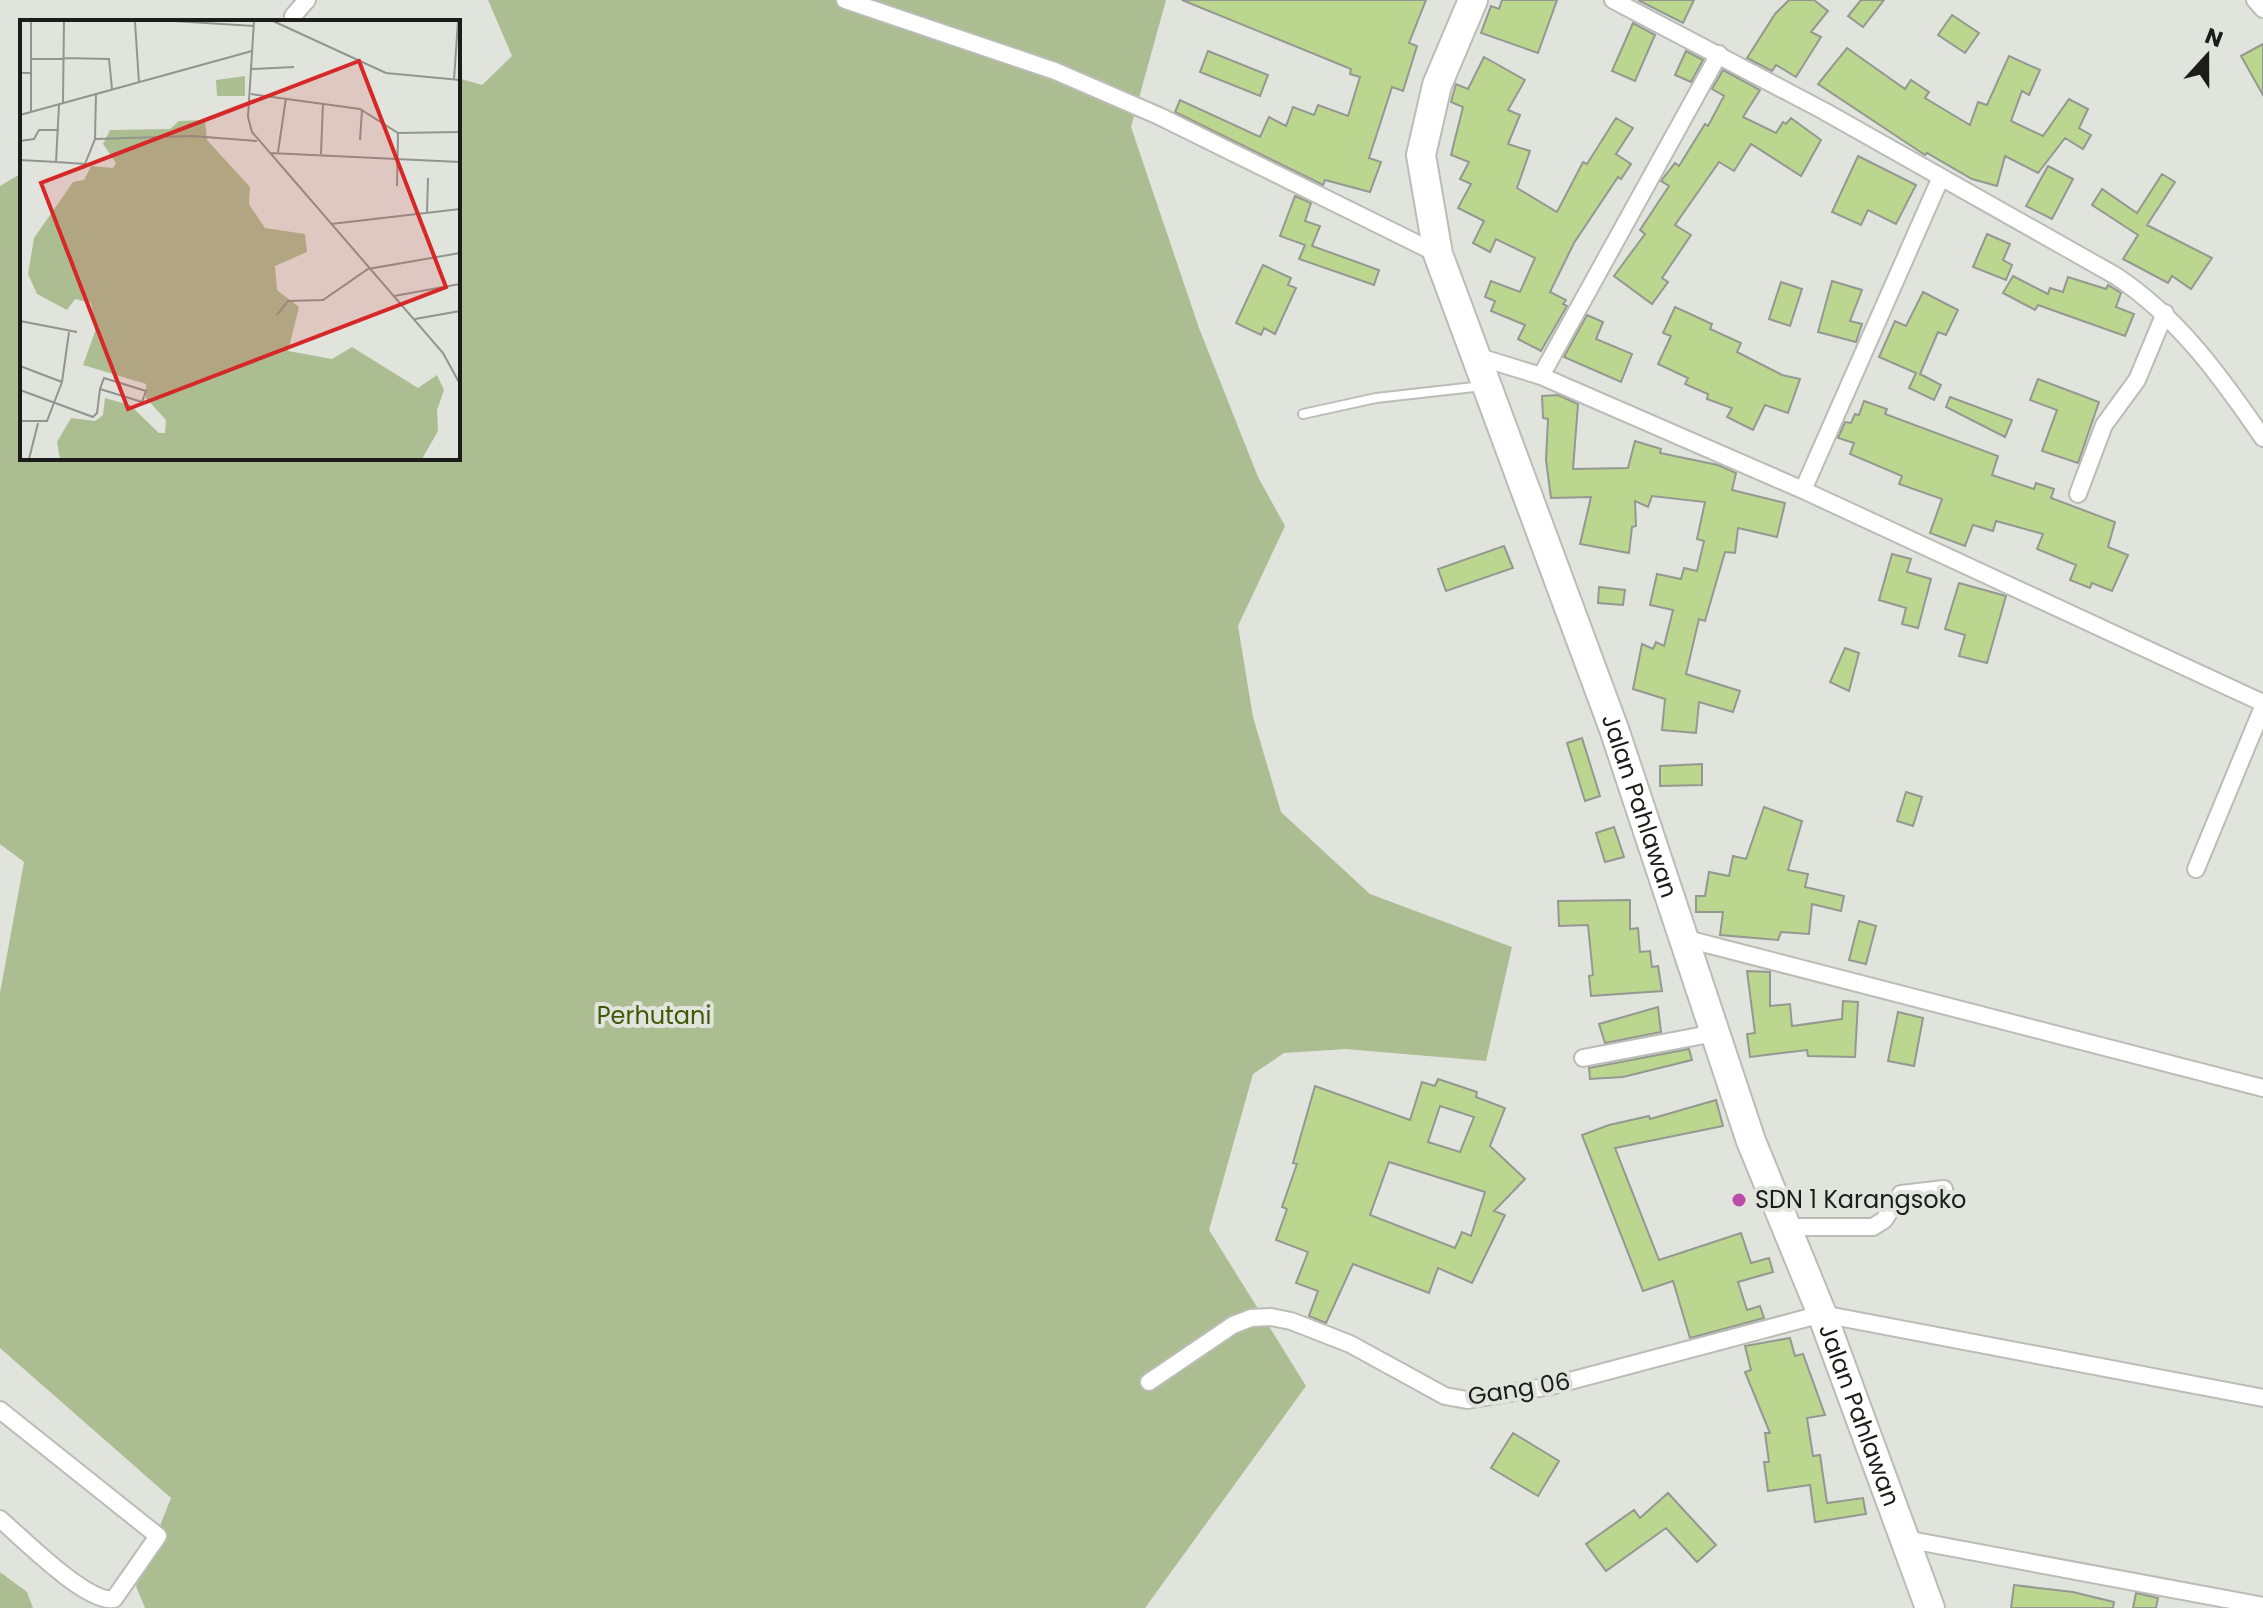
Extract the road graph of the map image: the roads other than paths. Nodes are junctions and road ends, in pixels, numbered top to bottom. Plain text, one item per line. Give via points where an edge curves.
1 (307, 0) edge
2 (845, 0) edge
3 (1473, 0) edge
4 (1613, 0) edge
5 (2255, 0) edge
6 (2263, 9) edge
7 (293, 16) dead end
8 (1719, 54) junction
9 (1941, 177) junction
10 (1438, 254) junction
11 (2165, 313) junction
12 (1476, 356) junction
13 (1541, 376) junction
14 (1487, 385) junction
15 (1303, 414) dead end
16 (2263, 438) edge
17 (1803, 490) junction
18 (2078, 494) dead end
19 (2263, 705) edge
20 (2196, 869) dead end
21 (1683, 938) junction
22 (1715, 1033) junction
23 (1583, 1058) dead end
24 (2263, 1088) edge
25 (1944, 1189) dead end
26 (1786, 1227) junction
27 (1822, 1314) junction
28 (1149, 1382) dead end
29 (2263, 1398) edge
30 (0, 1410) edge
31 (0, 1519) edge
32 (1905, 1539) junction
33 (2263, 1606) edge
34 (1930, 1608) edge

1 - 7 street
2 - 10 street via 1055,71 1159,116
3 - 10 highway, Jalan Pahlawan via 1437,85 1421,155
4 - 8 street
5 - 6 street
8 - 9 street
8 - 13 street
9 - 11 street via 2116,276
9 - 17 street
10 - 12 highway, Jalan Pahlawan
11 - 16 street via 2222,379
11 - 18 street via 2132,389 2104,425
12 - 13 street
12 - 14 highway, Jalan Pahlawan
13 - 17 street
14 - 15 lane via 1376,398
14 - 21 highway, Jalan Pahlawan via 1614,729
17 - 19 street
19 - 20 street
21 - 22 highway, Jalan Pahlawan
21 - 24 street
22 - 23 street
22 - 26 highway, Jalan Pahlawan
25 - 26 street via 1901,1194 1873,1227
26 - 27 highway, Jalan Pahlawan
27 - 28 street, Gang 06 via 1551,1386 1467,1400 1445,1396 1321,1332 1271,1317 1251,1318 1221,1332
27 - 29 street
27 - 32 highway, Jalan Pahlawan
30 - 31 street via 158,1536 114,1599 104,1600 78,1585
32 - 33 street
32 - 34 highway, Jalan Pahlawan

